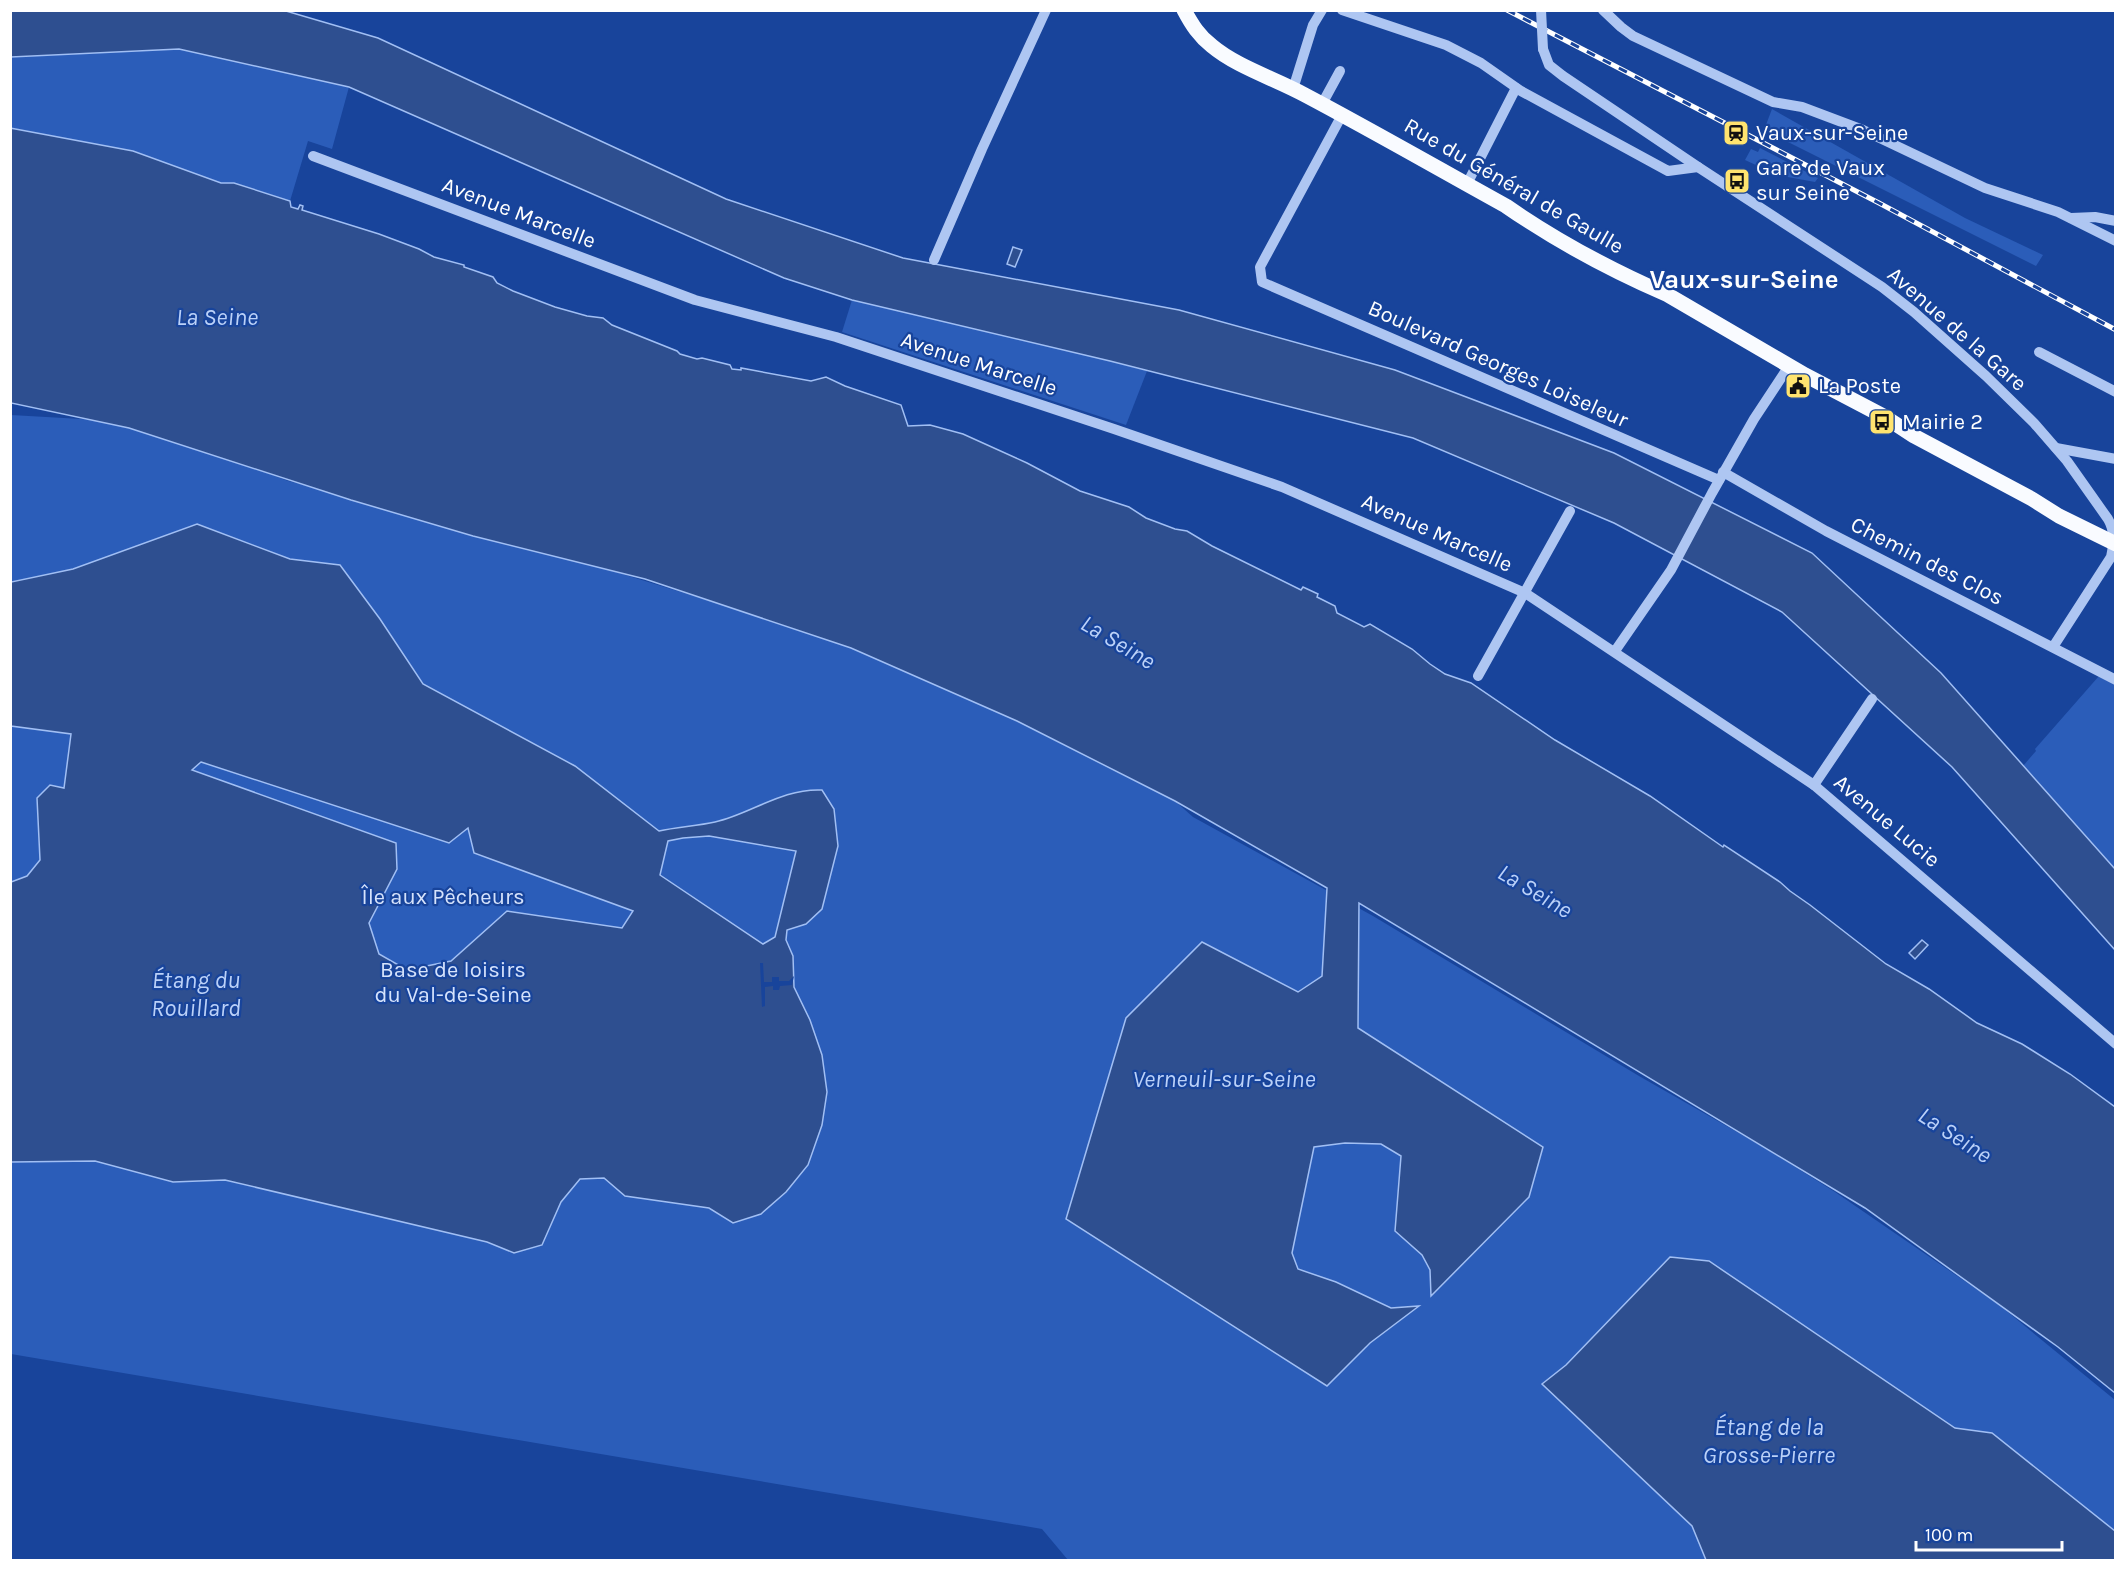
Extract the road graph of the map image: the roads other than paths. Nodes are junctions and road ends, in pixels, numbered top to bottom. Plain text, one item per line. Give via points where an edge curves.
1 (1046, 10) edge
2 (1184, 10) edge
3 (1322, 10) edge
4 (1342, 10) edge
5 (1540, 10) edge
6 (1603, 10) edge
7 (1340, 71) dead end
8 (1516, 88) junction
9 (1293, 89) junction
10 (1322, 104) junction
11 (1342, 115) junction
12 (313, 156) dead end
13 (1698, 167) junction
14 (1467, 184) junction
15 (2070, 218) junction
16 (2115, 221) edge
17 (2115, 241) edge
18 (934, 260) dead end
19 (2039, 352) dead end
20 (1790, 366) junction
21 (2115, 392) edge
22 (2056, 448) junction
23 (2115, 459) edge
24 (1721, 476) junction
25 (1570, 511) dead end
26 (2115, 544) edge
27 (1525, 592) junction
28 (2053, 647) junction
29 (1615, 651) junction
30 (1478, 676) dead end
31 (2115, 680) edge
32 (1872, 699) dead end
33 (1814, 785) junction
34 (2115, 1044) edge

1 - 18 street
2 - 9 main road, Rue du Général de Gaulle via 1196,31 1213,48
3 - 9 street via 1313,25
4 - 8 street via 1446,45
5 - 13 street, Avenue de la Gare, bridge via 1543,49 1553,68
6 - 15 street via 1633,36 1732,85 1863,130 1985,188
7 - 10 street
8 - 13 street via 1668,171
8 - 14 street
9 - 10 main road, Rue du Général de Gaulle
10 - 11 main road, Rue du Général de Gaulle
11 - 14 main road, Rue du Général de Gaulle
11 - 24 street, Boulevard Georges Loiseleur via 1260,267 1262,282
12 - 27 street, Avenue Marcelle via 695,300 836,337 1282,487
13 - 22 street, Avenue de la Gare via 1914,312 1986,376
14 - 20 main road, Rue du Général de Gaulle
15 - 16 street
15 - 17 street
19 - 21 street
20 - 24 street
20 - 26 main road, Rue du Général de Gaulle
22 - 23 street
22 - 26 street, Avenue de la Gare via 2108,519
24 - 28 street, Chemin des Clos
24 - 29 street via 1671,570
25 - 27 street
26 - 28 street via 2111,557
27 - 29 street, Avenue Marcelle
27 - 30 street
28 - 31 street, Chemin des Clos
29 - 33 street, Avenue Lucie
32 - 33 street
33 - 34 street, Avenue Lucie

